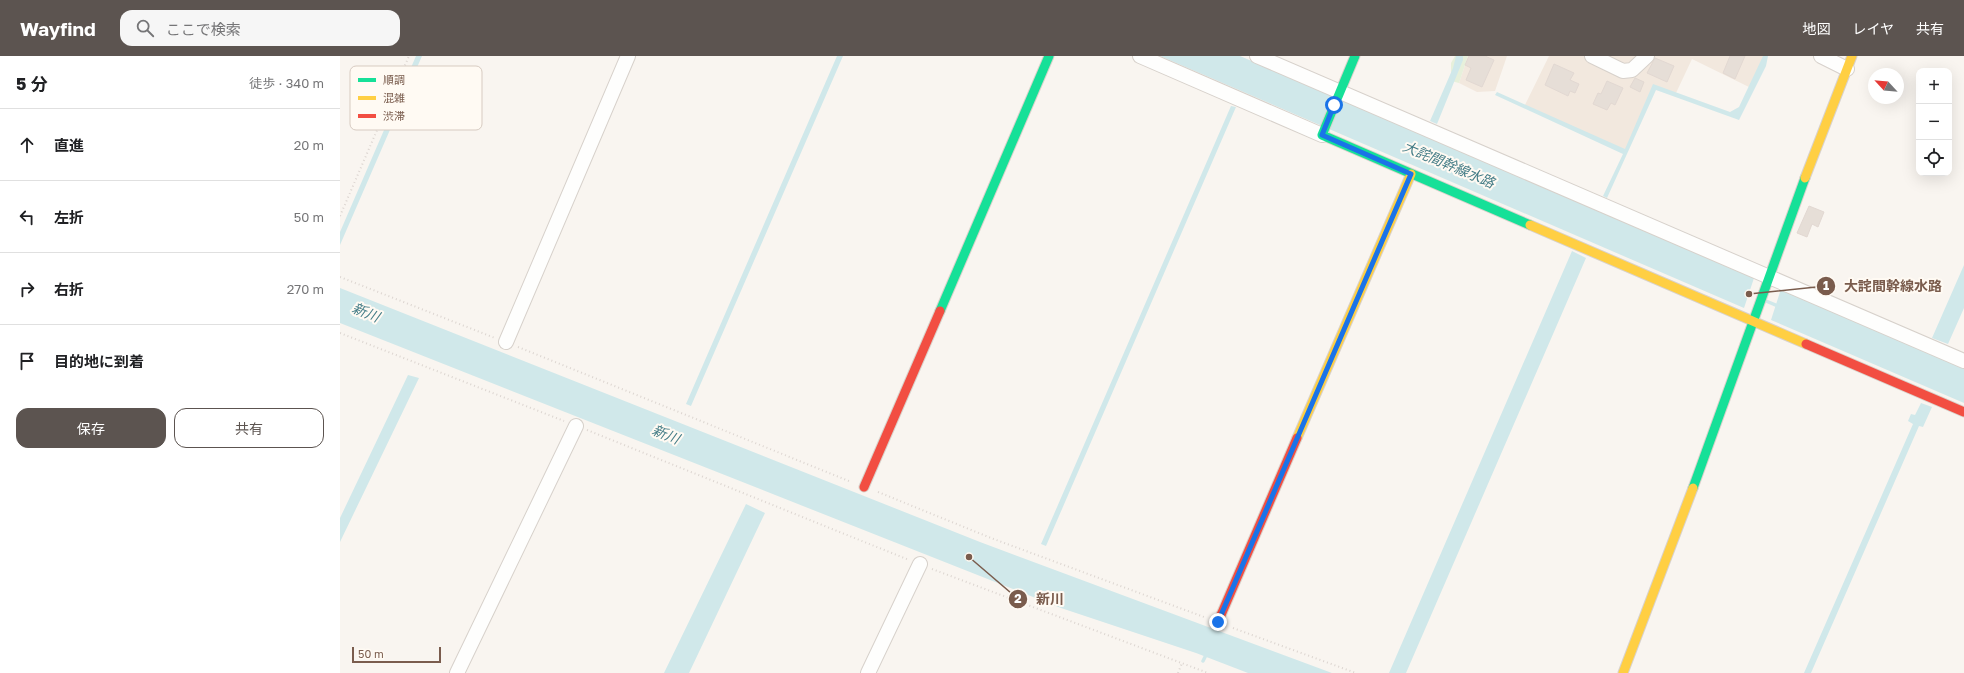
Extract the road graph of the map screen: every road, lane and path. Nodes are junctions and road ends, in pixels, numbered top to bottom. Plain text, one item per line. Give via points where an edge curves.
1 (409, 56) edge
2 (628, 56) edge
3 (1049, 56) edge
4 (1140, 56) edge
5 (1257, 56) edge
6 (1355, 56) edge
7 (1592, 56) edge
8 (1647, 56) edge
9 (1821, 56) edge
10 (1850, 62) edge
11 (405, 66) edge
12 (1340, 91) junction
13 (377, 130) edge
14 (1322, 135) junction
15 (1411, 174) junction
16 (340, 216) edge
17 (340, 277) edge
18 (1770, 277) junction
19 (1754, 321) junction
20 (340, 333) edge
21 (506, 342) junction
22 (1964, 361) edge
23 (1964, 412) edge
24 (576, 426) junction
25 (864, 487) junction
26 (920, 564) junction
27 (1218, 622) junction
28 (1182, 663) junction
29 (457, 673) edge
30 (868, 673) edge
31 (1178, 673) edge
32 (1208, 673) edge
33 (1356, 673) edge
34 (1623, 673) edge

1 - 11 path
2 - 21 street
3 - 25 street
4 - 14 street
5 - 12 street
6 - 12 street
7 - 8 street via 1623,71 1632,70
9 - 10 street
10 - 18 street via 1803,182
12 - 14 street
12 - 18 street
13 - 16 path
14 - 15 street
15 - 19 street
15 - 27 street
17 - 21 path
18 - 19 street
18 - 22 street
19 - 23 street
19 - 34 street
20 - 24 path
21 - 25 path
24 - 26 path
24 - 29 street
25 - 27 path via 990,538
26 - 28 path
26 - 30 street
27 - 33 path
28 - 31 path
28 - 32 path

